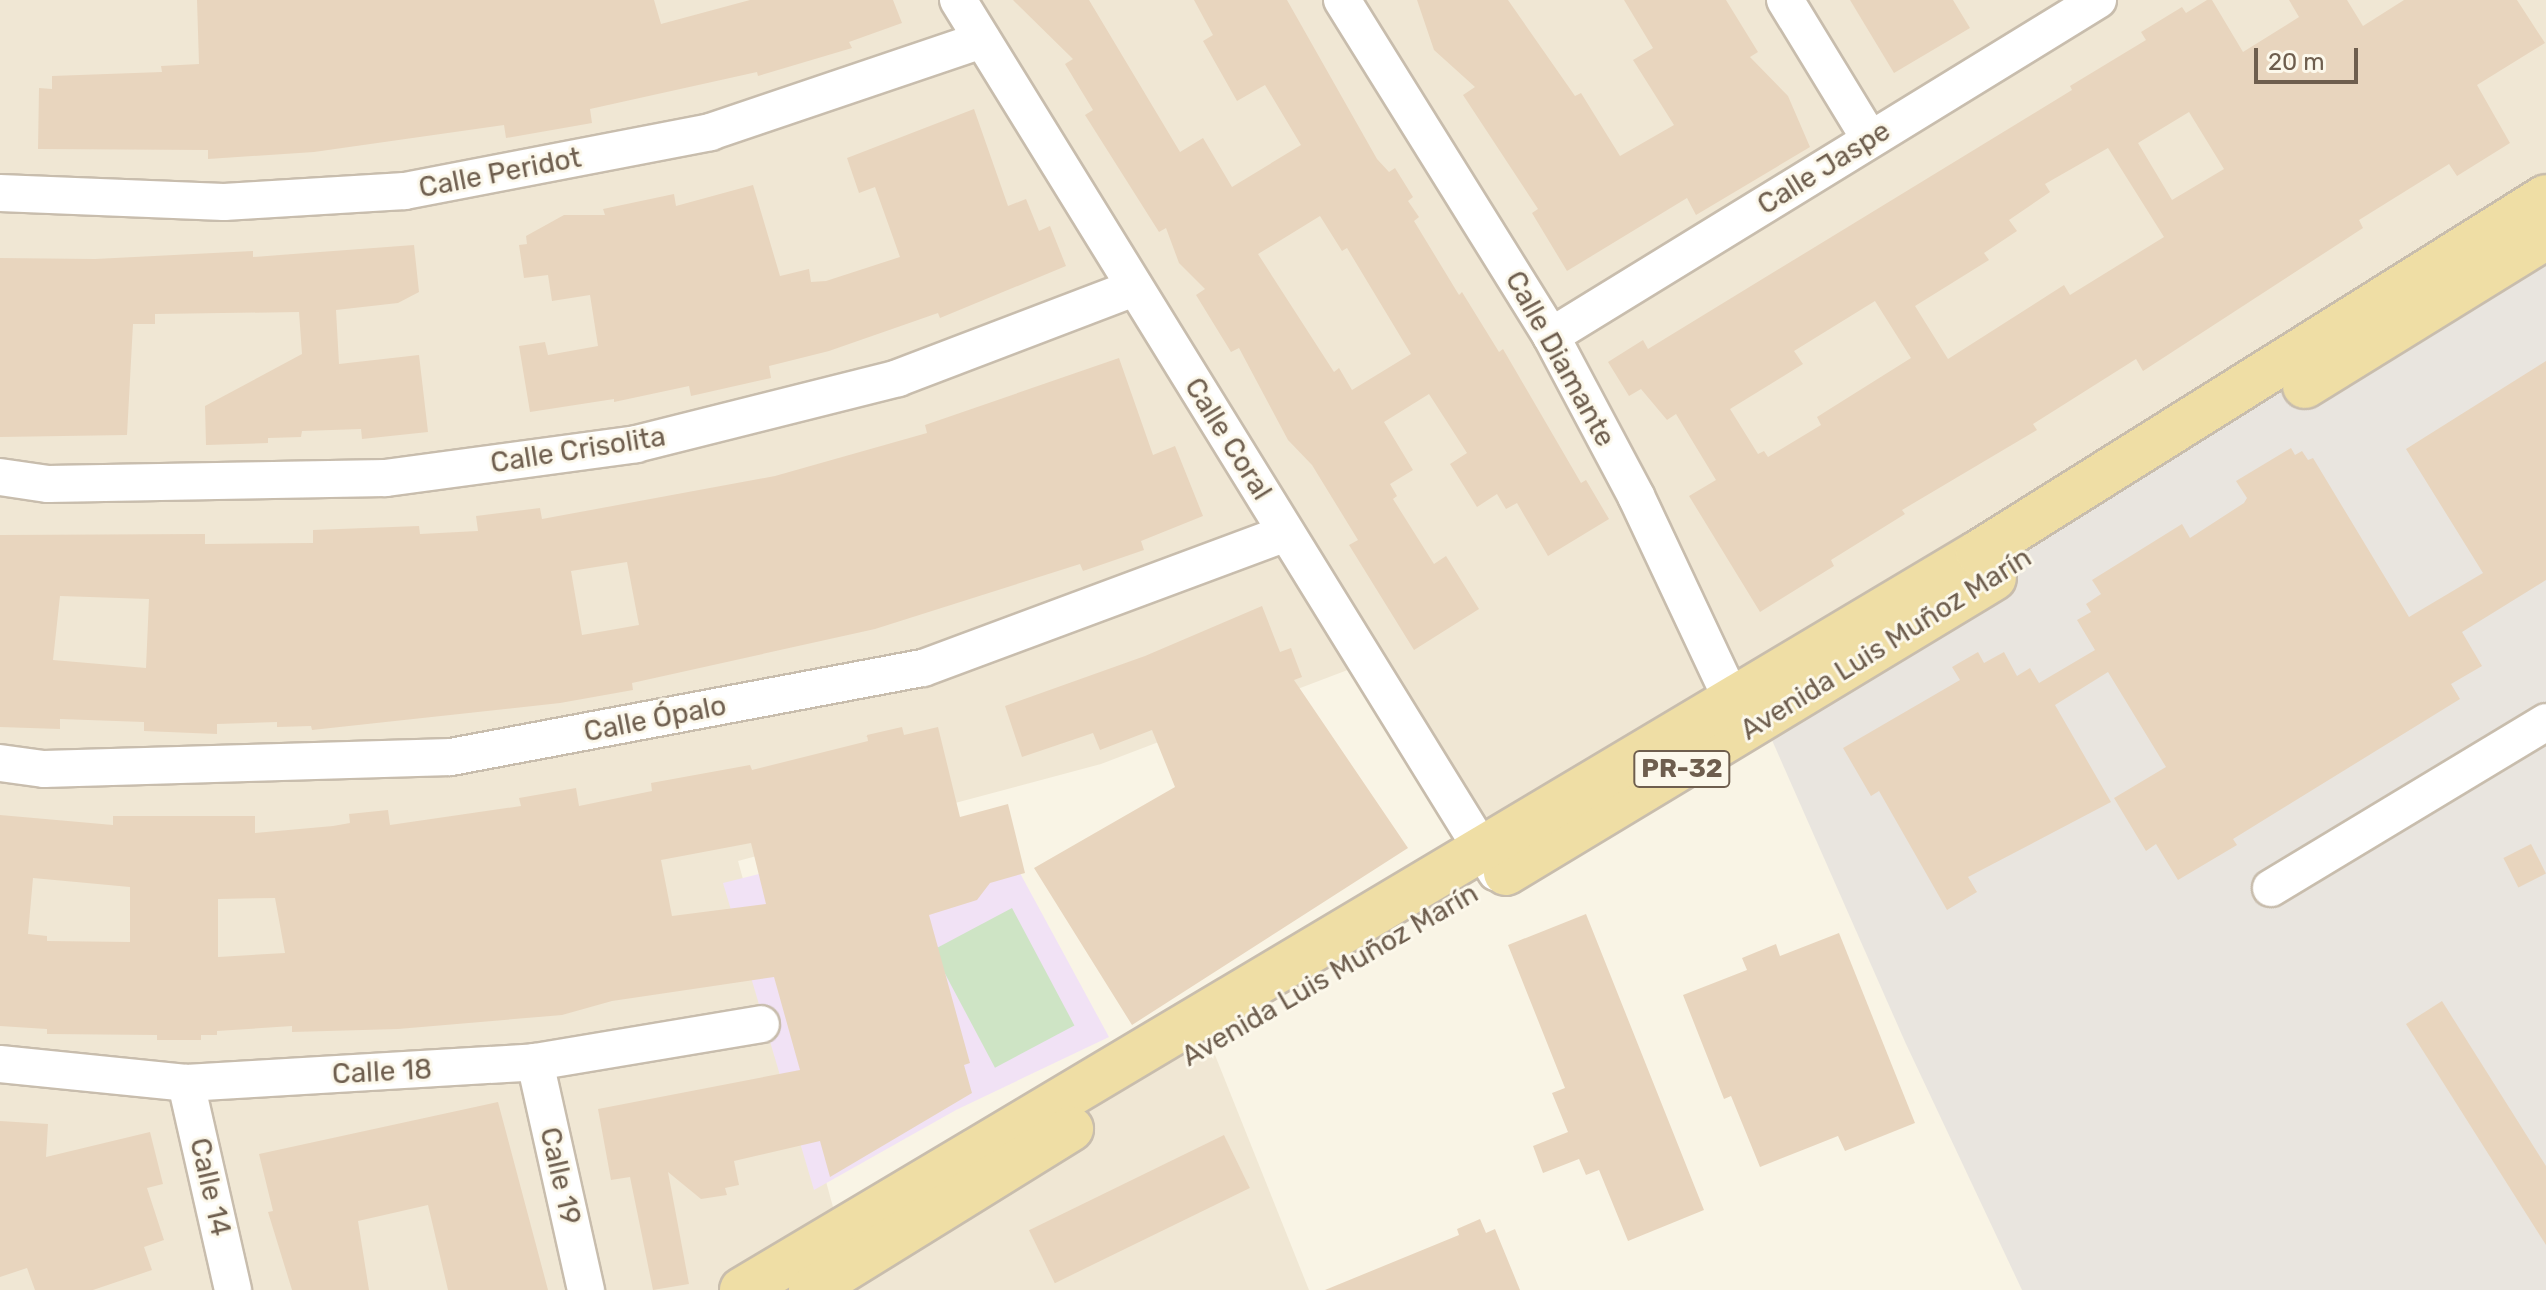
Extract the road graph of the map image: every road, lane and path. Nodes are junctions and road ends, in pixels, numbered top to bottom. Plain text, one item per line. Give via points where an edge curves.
1 (958, 0) edge
2 (1342, 0) edge
3 (1785, 0) edge
4 (2098, 0) edge
5 (982, 40) junction
6 (1870, 139) junction
7 (0, 193) edge
8 (2546, 197) edge
9 (2546, 237) edge
10 (1134, 288) junction
11 (1551, 336) junction
12 (0, 477) edge
13 (1286, 533) junction
14 (1747, 709) junction
15 (2546, 722) edge
16 (0, 763) edge
17 (1491, 865) junction
18 (2271, 888) dead end
19 (761, 1024) dead end
20 (535, 1062) junction
21 (0, 1064) edge
22 (186, 1083) junction
23 (228, 1289) edge
24 (586, 1290) edge
25 (742, 1290) edge
26 (811, 1290) edge

1 - 5 street, Calle Coral
2 - 11 street, Calle Diamante
3 - 6 street
4 - 6 street, Calle Jaspe
5 - 7 street, Calle Peridot via 710,132 405,191 224,202
5 - 10 street, Calle Coral
6 - 11 street, Calle Jaspe
8 - 14 main road, Avenida Luis Muñoz Marín / PR-32
9 - 14 main road, Avenida Luis Muñoz Marín / PR-32
10 - 12 street, Calle Crisolita via 898,378 636,444 386,478 48,484
10 - 13 street, Calle Coral
11 - 14 street, Calle Diamante
13 - 16 street, Calle Ópalo via 923,668 451,757 44,769
13 - 17 street, Calle Coral
14 - 17 main road, Avenida Luis Muñoz Marín / PR-32
15 - 18 street
17 - 25 main road, Avenida Luis Muñoz Marín / PR-32
17 - 26 main road, Avenida Luis Muñoz Marín / PR-32
19 - 20 street, Calle 18
20 - 22 street, Calle 18
20 - 24 street, Calle 19
21 - 22 street, Calle 18
22 - 23 street, Calle 14

